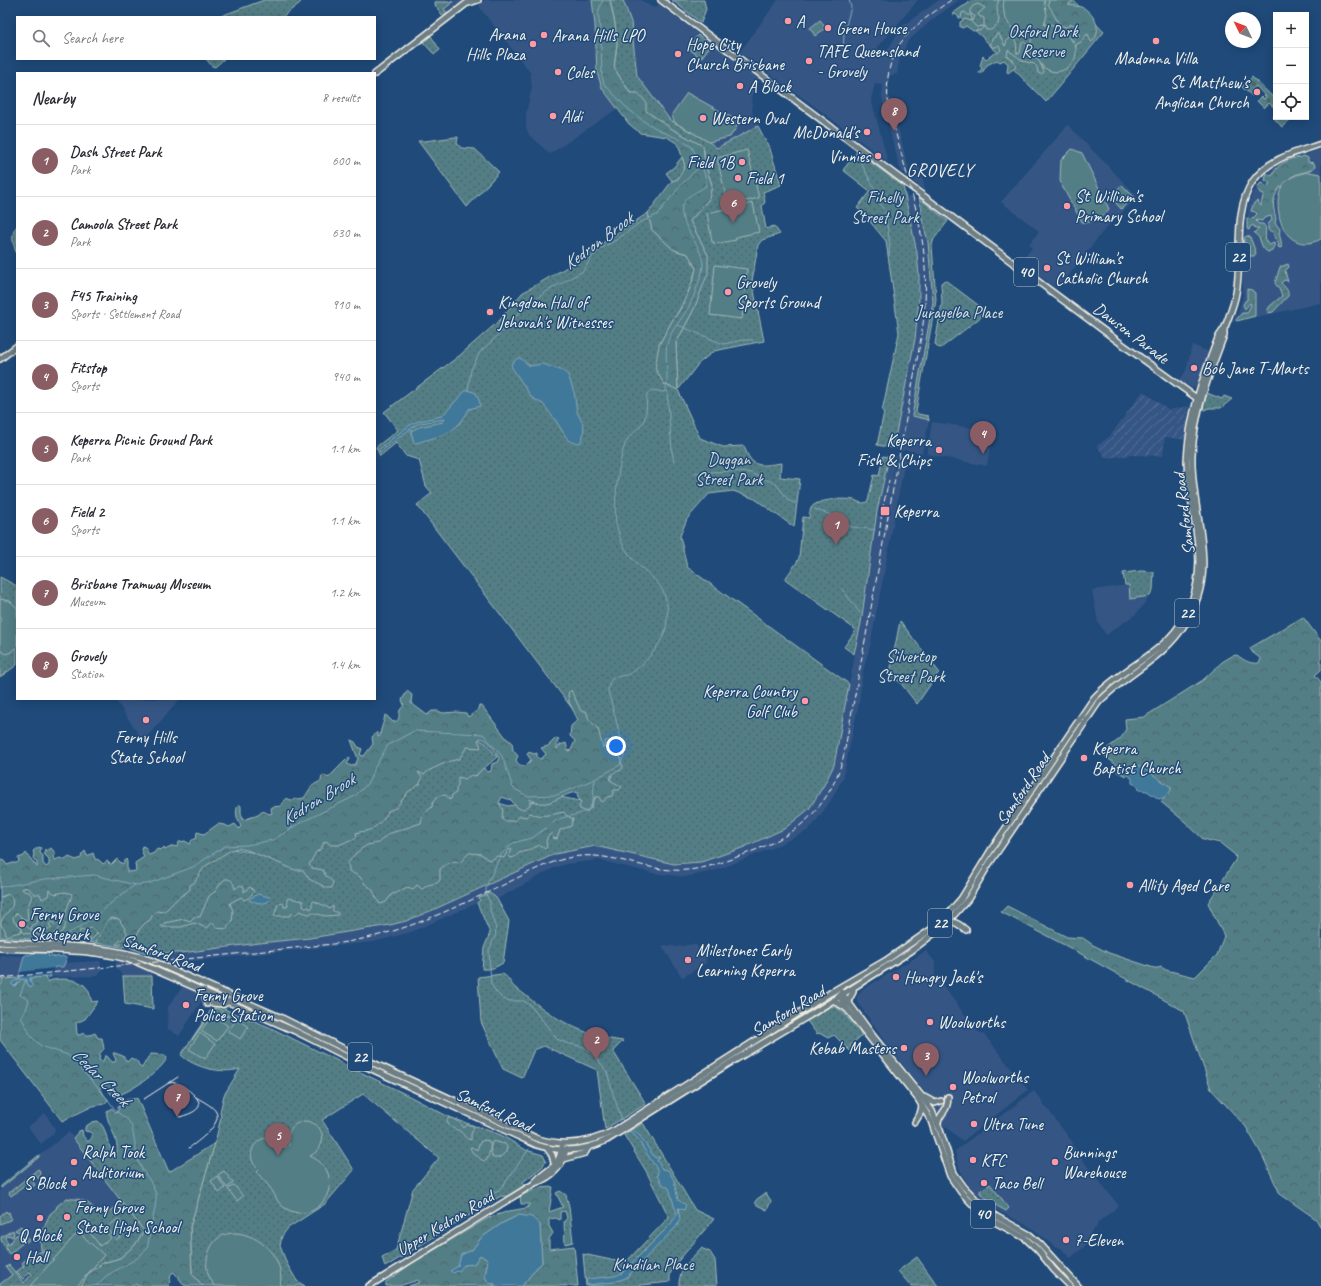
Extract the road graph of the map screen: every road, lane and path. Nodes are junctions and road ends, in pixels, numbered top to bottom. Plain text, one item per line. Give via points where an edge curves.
1 (478, 0) edge
2 (661, 0) edge
3 (470, 1) edge
4 (376, 73) edge
5 (1321, 144) edge
6 (16, 347) edge
7 (0, 359) edge
8 (1198, 399) junction
9 (948, 922) junction
10 (966, 930) dead end
11 (0, 942) edge
12 (0, 948) edge
13 (853, 988) junction
14 (204, 990) junction
15 (837, 990) junction
16 (841, 995) junction
17 (833, 1000) junction
18 (229, 1001) junction
19 (848, 1002) junction
20 (847, 1009) junction
21 (920, 1094) junction
22 (948, 1097) dead end
23 (941, 1101) dead end
24 (922, 1106) junction
25 (631, 1122) junction
26 (915, 1122) dead end
27 (938, 1124) junction
28 (623, 1128) junction
29 (565, 1144) junction
30 (547, 1148) junction
31 (588, 1148) junction
32 (564, 1150) junction
33 (564, 1159) junction
34 (555, 1166) junction
35 (534, 1183) junction
36 (369, 1286) edge
37 (1070, 1286) edge
38 (1078, 1286) edge

1 - 3 main road
2 - 8 main road, Dawson Parade / 40
3 - 4 main road
5 - 8 main road, Samford Road / 22 via 1273,162 1260,172 1249,188 1242,212 1234,303
6 - 7 main road
8 - 9 main road, Samford Road / 22 via 1192,469 1204,561 1200,592 1192,612 1166,649 1098,703 968,899
8 - 15 main road, Samford Road / 22 via 1192,419 1187,463 1199,550 1199,572 1192,601 1181,622 1161,646 1094,698 949,914 918,940
9 - 10 main road via 958,924
9 - 13 main road, Samford Road / 22 via 918,946
11 - 29 main road, Samford Road / 22 via 113,950 138,956 282,1018 522,1132 538,1139
12 - 14 main road, Samford Road / 22 via 103,954 128,959
13 - 16 main road, Samford Road / 22
13 - 19 main road
14 - 18 main road, Samford Road / 22
14 - 18 main road via 205,1000 210,1003 224,1004
15 - 16 main road, 40
15 - 25 main road, Samford Road / 22
16 - 17 main road, Samford Road / 22
16 - 19 main road, 40
16 - 20 main road, 40
17 - 20 main road
17 - 25 main road, Samford Road / 22
18 - 30 main road, Samford Road / 22 via 528,1142
19 - 21 main road, 40
20 - 24 main road, 40
21 - 23 main road via 933,1102
21 - 27 main road, 40
22 - 27 main road via 948,1105
24 - 26 main road
24 - 37 main road, 40 via 931,1121 950,1176 961,1192 979,1211 1025,1238
25 - 28 main road, Samford Road / 22
27 - 38 main road, 40 via 954,1172 973,1198 997,1218 1030,1235
28 - 29 main road, Samford Road / 22 via 593,1140
28 - 31 main road, Samford Road / 22 via 602,1143
29 - 32 main road, Upper Kedron Road
30 - 32 main road, Samford Road / 22
30 - 34 main road
31 - 32 main road, Samford Road / 22
31 - 33 main road via 584,1153
32 - 33 main road, Upper Kedron Road
32 - 34 main road, Upper Kedron Road
33 - 35 main road, Upper Kedron Road via 555,1172
34 - 35 main road, Upper Kedron Road
35 - 36 main road, Upper Kedron Road

